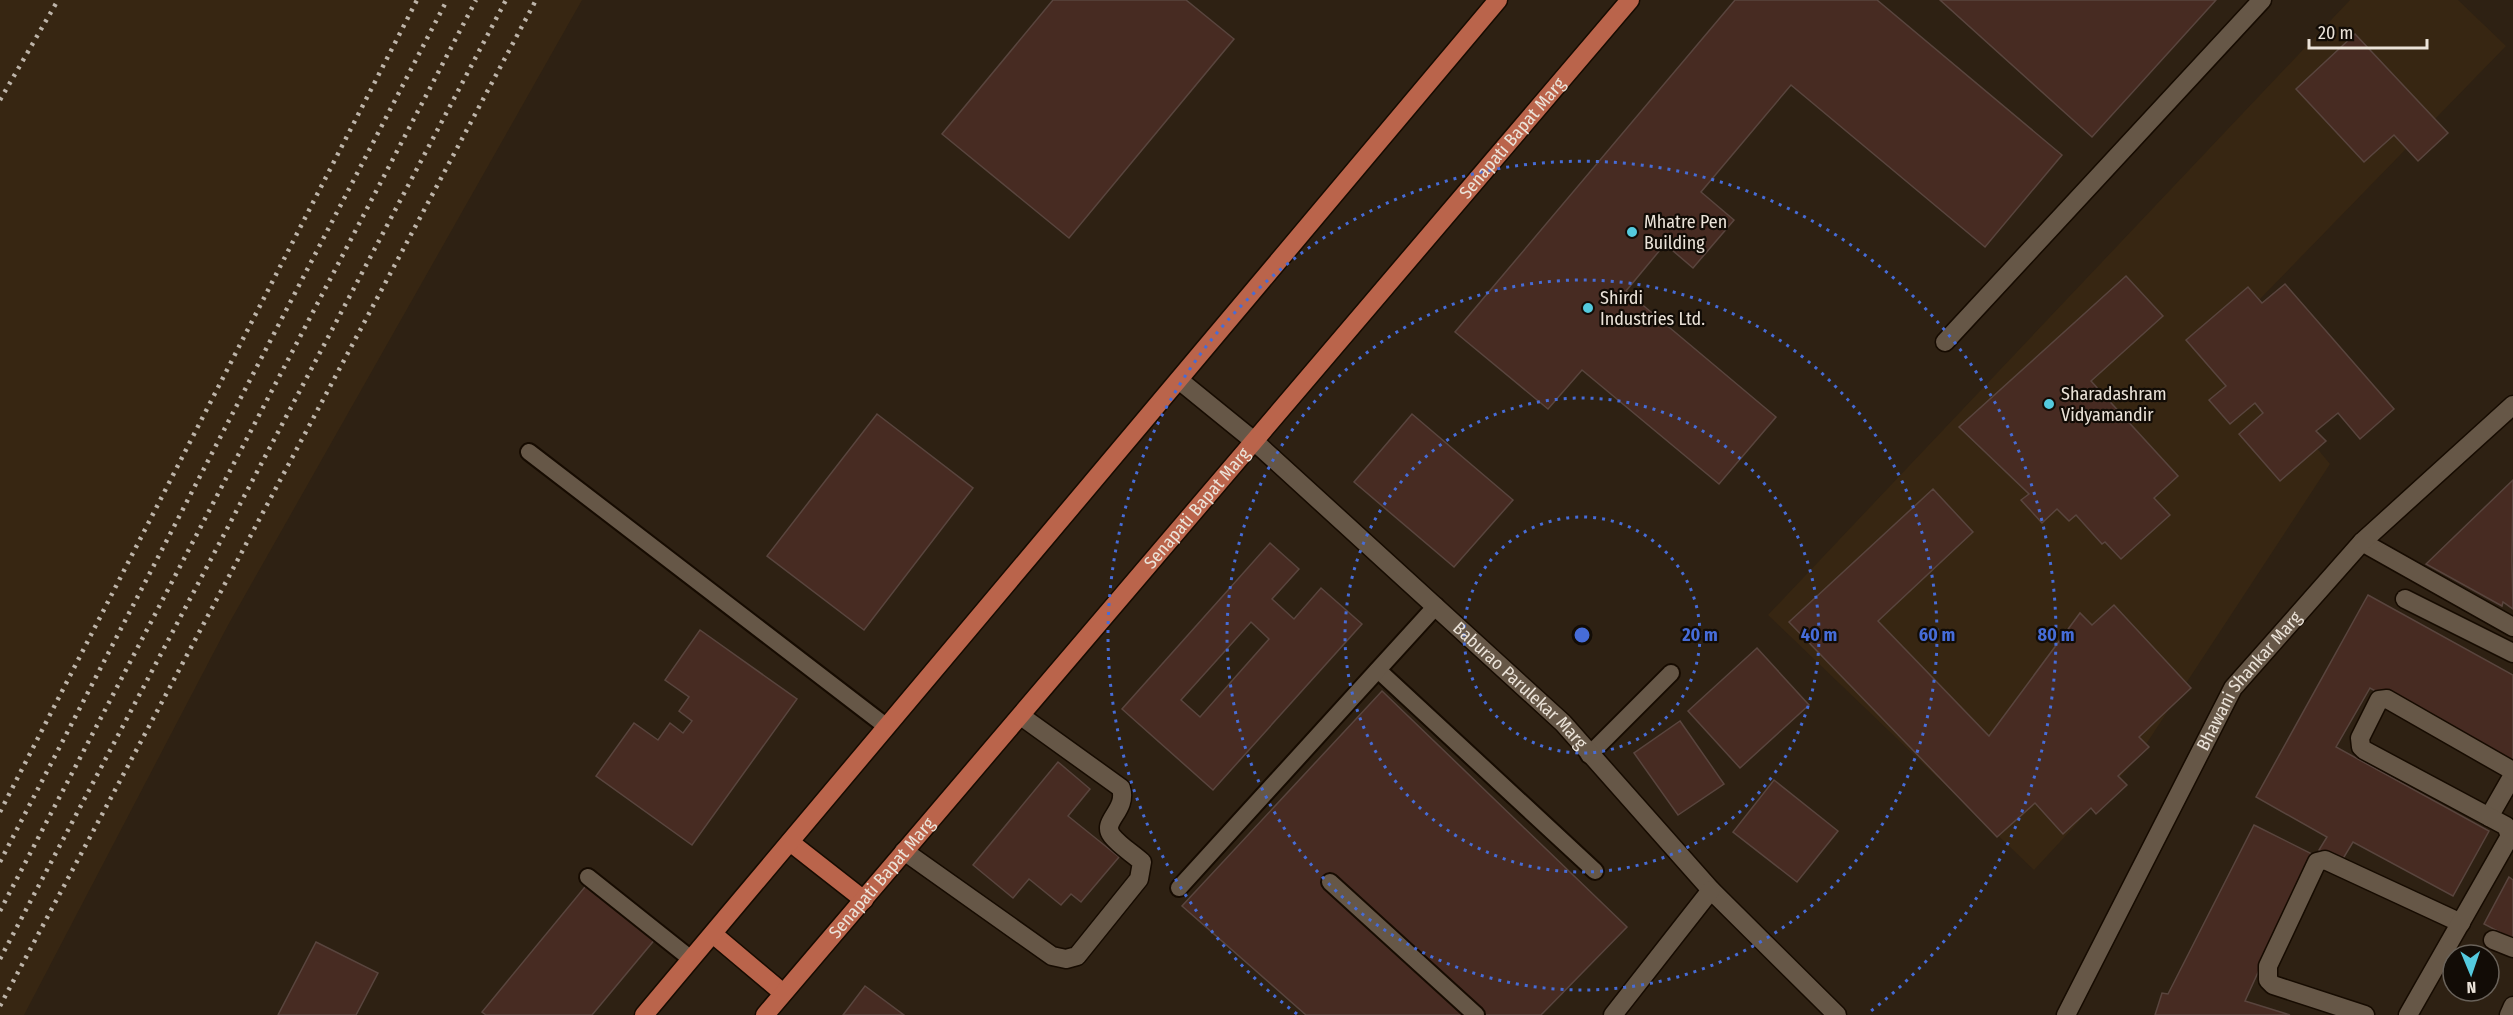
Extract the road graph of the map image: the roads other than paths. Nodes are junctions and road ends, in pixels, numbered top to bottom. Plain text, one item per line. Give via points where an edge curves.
1 (1498, 0) edge
2 (1630, 0) edge
3 (2262, 0) edge
4 (1945, 342) dead end
5 (1179, 380) junction
6 (2513, 405) edge
7 (1254, 441) junction
8 (529, 452) dead end
9 (2361, 542) junction
10 (2405, 599) dead end
11 (1436, 606) junction
12 (2513, 627) edge
13 (2513, 653) edge
14 (1378, 670) junction
15 (1671, 673) dead end
16 (1021, 716) junction
17 (887, 727) junction
18 (1589, 755) junction
19 (2513, 773) edge
20 (2489, 817) junction
21 (790, 842) junction
22 (904, 852) junction
23 (1595, 871) dead end
24 (588, 877) dead end
25 (1330, 882) dead end
26 (1179, 888) dead end
27 (1711, 890) junction
28 (864, 900) junction
29 (2461, 923) junction
30 (713, 934) junction
31 (2493, 940) dead end
32 (2513, 948) edge
33 (691, 959) junction
34 (783, 993) junction
35 (2513, 1006) edge
36 (644, 1015) edge
37 (765, 1015) edge
38 (1476, 1015) edge
39 (1613, 1015) edge
40 (1837, 1015) edge
41 (2066, 1015) edge
42 (2365, 1015) edge
43 (2408, 1015) edge
44 (2509, 1015) edge

1 - 5 main road
2 - 7 main road, Senapati Bapat Marg
3 - 4 street
5 - 7 street, Baburao Parulekar Marg
5 - 17 main road
6 - 9 street, Bhawani Shankar Marg
7 - 11 street, Baburao Parulekar Marg
7 - 16 main road, Senapati Bapat Marg
8 - 17 lane
9 - 12 street
9 - 41 street, Bhawani Shankar Marg via 2232,688
10 - 13 street
11 - 14 lane
11 - 18 street, Baburao Parulekar Marg via 1563,723
14 - 23 lane
14 - 26 lane
15 - 18 lane
16 - 22 main road, Senapati Bapat Marg
16 - 22 street via 1121,788 1124,797 1109,830 1142,862 1138,879 1077,956 1052,957
17 - 21 main road
18 - 27 street, Baburao Parulekar Marg
19 - 20 street
19 - 20 street via 2387,699 2379,700 2360,738 2361,747
20 - 29 street via 2507,828 2508,841
21 - 28 main road
21 - 30 main road
22 - 28 main road, Senapati Bapat Marg
24 - 33 lane
25 - 38 lane
27 - 39 street
27 - 40 street, Baburao Parulekar Marg
28 - 34 main road, Senapati Bapat Marg
29 - 42 street via 2325,860 2317,862 2268,966 2268,980 2273,985
29 - 43 street
30 - 33 main road
30 - 34 main road
31 - 32 street
33 - 36 main road
34 - 37 main road, Senapati Bapat Marg
35 - 44 street

